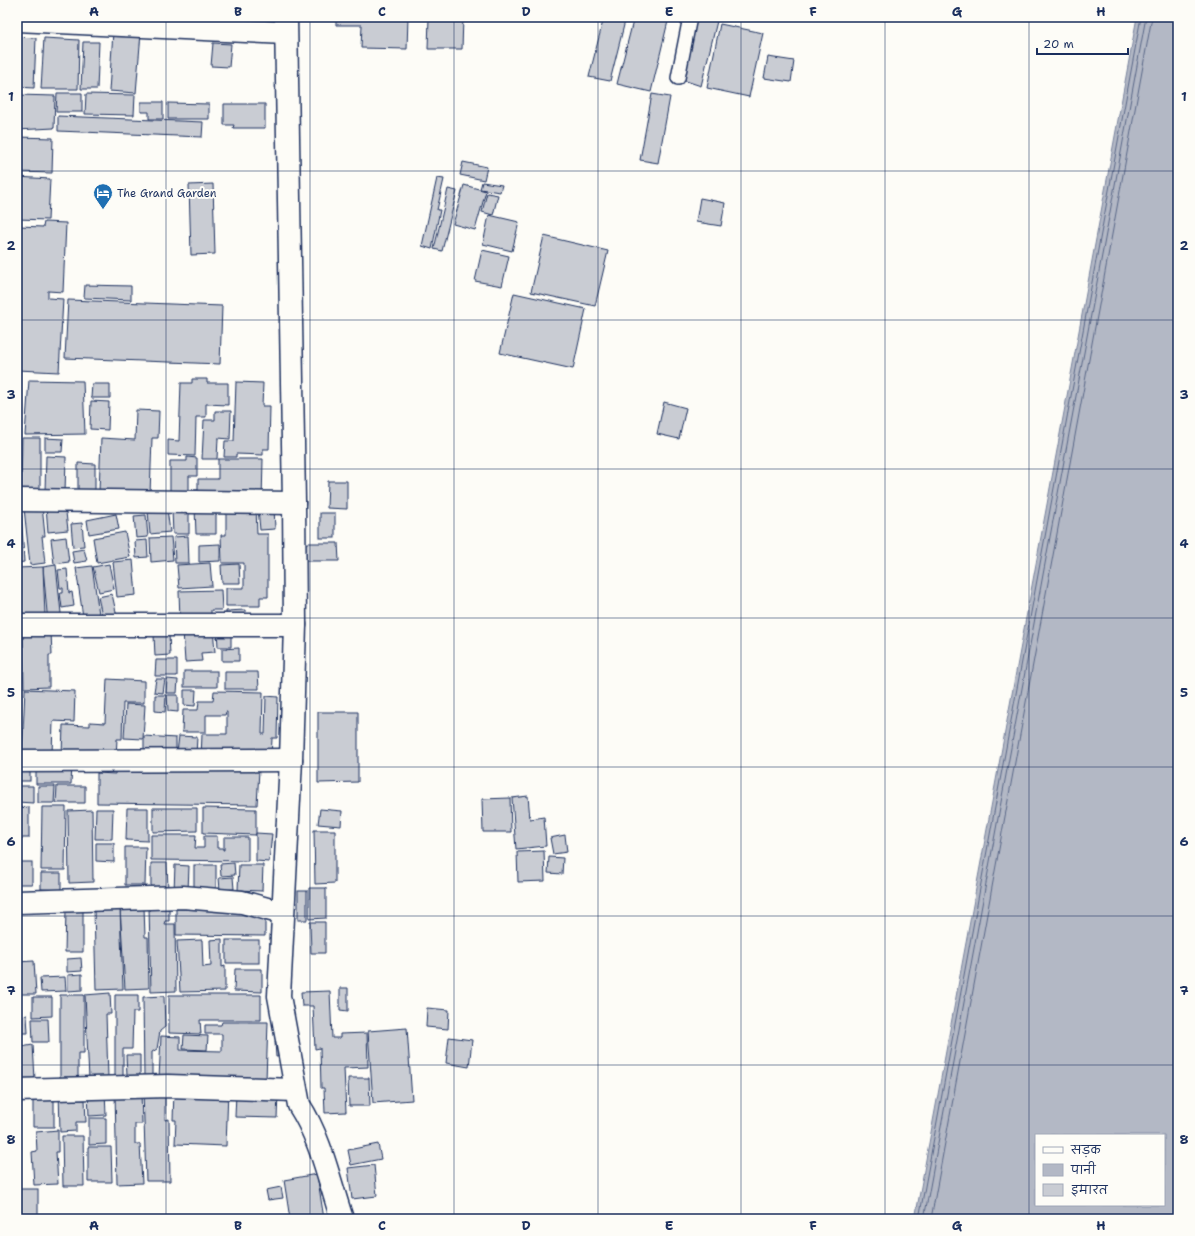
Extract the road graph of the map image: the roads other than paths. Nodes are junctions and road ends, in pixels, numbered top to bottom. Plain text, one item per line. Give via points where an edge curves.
1 (690, 17) edge
2 (17, 20) edge
3 (286, 25) edge
4 (678, 78) dead end
5 (17, 500) edge
6 (294, 503) junction
7 (17, 625) edge
8 (294, 625) junction
9 (291, 760) junction
10 (17, 761) edge
11 (17, 902) edge
12 (282, 913) junction
13 (17, 1090) edge
14 (295, 1090) junction
15 (342, 1219) edge

1 - 4 lane
2 - 3 street
3 - 6 street
5 - 6 street
6 - 8 street
7 - 8 street
8 - 9 street
9 - 10 street
9 - 12 street
11 - 12 street via 183,897 242,902
12 - 14 street via 279,996
13 - 14 street via 168,1086
14 - 15 street via 299,1105 309,1120 321,1150

